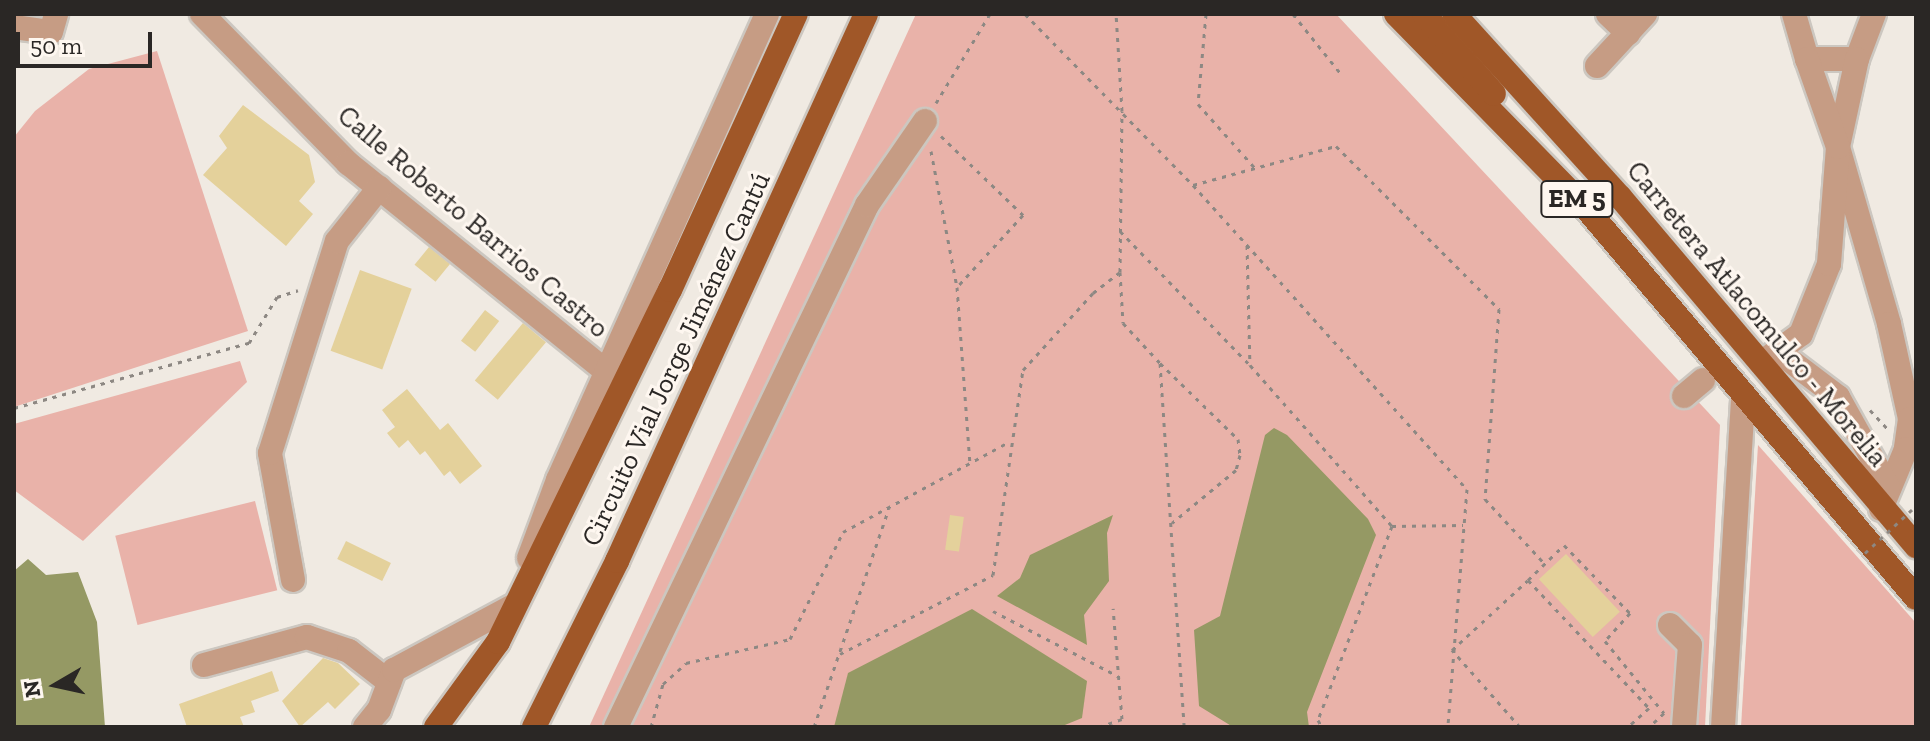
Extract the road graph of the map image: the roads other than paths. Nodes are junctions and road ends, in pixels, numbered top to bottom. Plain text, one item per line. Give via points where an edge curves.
1 (56, 14) edge
2 (202, 14) edge
3 (767, 14) edge
4 (796, 14) edge
5 (866, 14) edge
6 (1396, 14) edge
7 (1424, 14) edge
8 (1454, 14) edge
9 (1608, 14) edge
10 (1645, 14) edge
11 (1794, 14) edge
12 (1874, 14) edge
13 (14, 27) edge
14 (1628, 33) junction
15 (1807, 59) junction
16 (1857, 59) junction
17 (1597, 66) dead end
18 (925, 121) road end
19 (1838, 147) junction
20 (379, 188) junction
21 (1585, 207) junction
22 (1770, 358) junction
23 (607, 372) junction
24 (1909, 374) edge
25 (1703, 380) dead end
26 (1684, 396) dead end
27 (1743, 397) junction
28 (1913, 420) edge
29 (1885, 498) junction
30 (1916, 546) edge
31 (293, 580) dead end
32 (1916, 598) edge
33 (511, 607) junction
34 (1670, 625) dead end
35 (498, 642) junction
36 (204, 665) dead end
37 (389, 682) junction
38 (365, 727) edge
39 (436, 727) edge
40 (534, 727) edge
41 (616, 727) edge
42 (1684, 727) edge
43 (1723, 727) edge

1 - 13 street via 51,32
2 - 20 street, Calle Roberto Barrios Castro
3 - 23 street, Circuito Vial Jorge Jiménez Cantú
4 - 35 main road, Circuito Vial Jorge Jiménez Cantú via 670,290
5 - 40 main road, Circuito Vial Jorge Jiménez Cantú via 617,561
6 - 21 main road, EM 5
7 - 21 main road
8 - 22 main road, Carretera Atlacomulco - Morelia / EM 5
9 - 14 street
10 - 14 street
11 - 15 street
12 - 16 street
14 - 17 street
15 - 16 street
15 - 19 street
16 - 19 street
18 - 41 street via 867,205
19 - 22 street via 1829,264 1801,334
19 - 24 street
20 - 23 street, Calle Roberto Barrios Castro
20 - 31 street via 337,241 270,453
21 - 27 main road, EM 5
22 - 29 main road, Carretera Atlacomulco - Morelia / EM 5
22 - 29 street via 1838,397
23 - 33 street, Circuito Vial Jorge Jiménez Cantú via 558,480
24 - 28 street
25 - 26 street
27 - 32 main road, EM 5
27 - 43 street
28 - 29 street
29 - 30 main road, Carretera Atlacomulco - Morelia / EM 5
33 - 35 street, Circuito Vial Jorge Jiménez Cantú
33 - 37 street via 394,670
34 - 42 street via 1690,645
35 - 39 main road, Circuito Vial Jorge Jiménez Cantú
36 - 37 street via 307,637 349,651
37 - 38 street via 379,710

